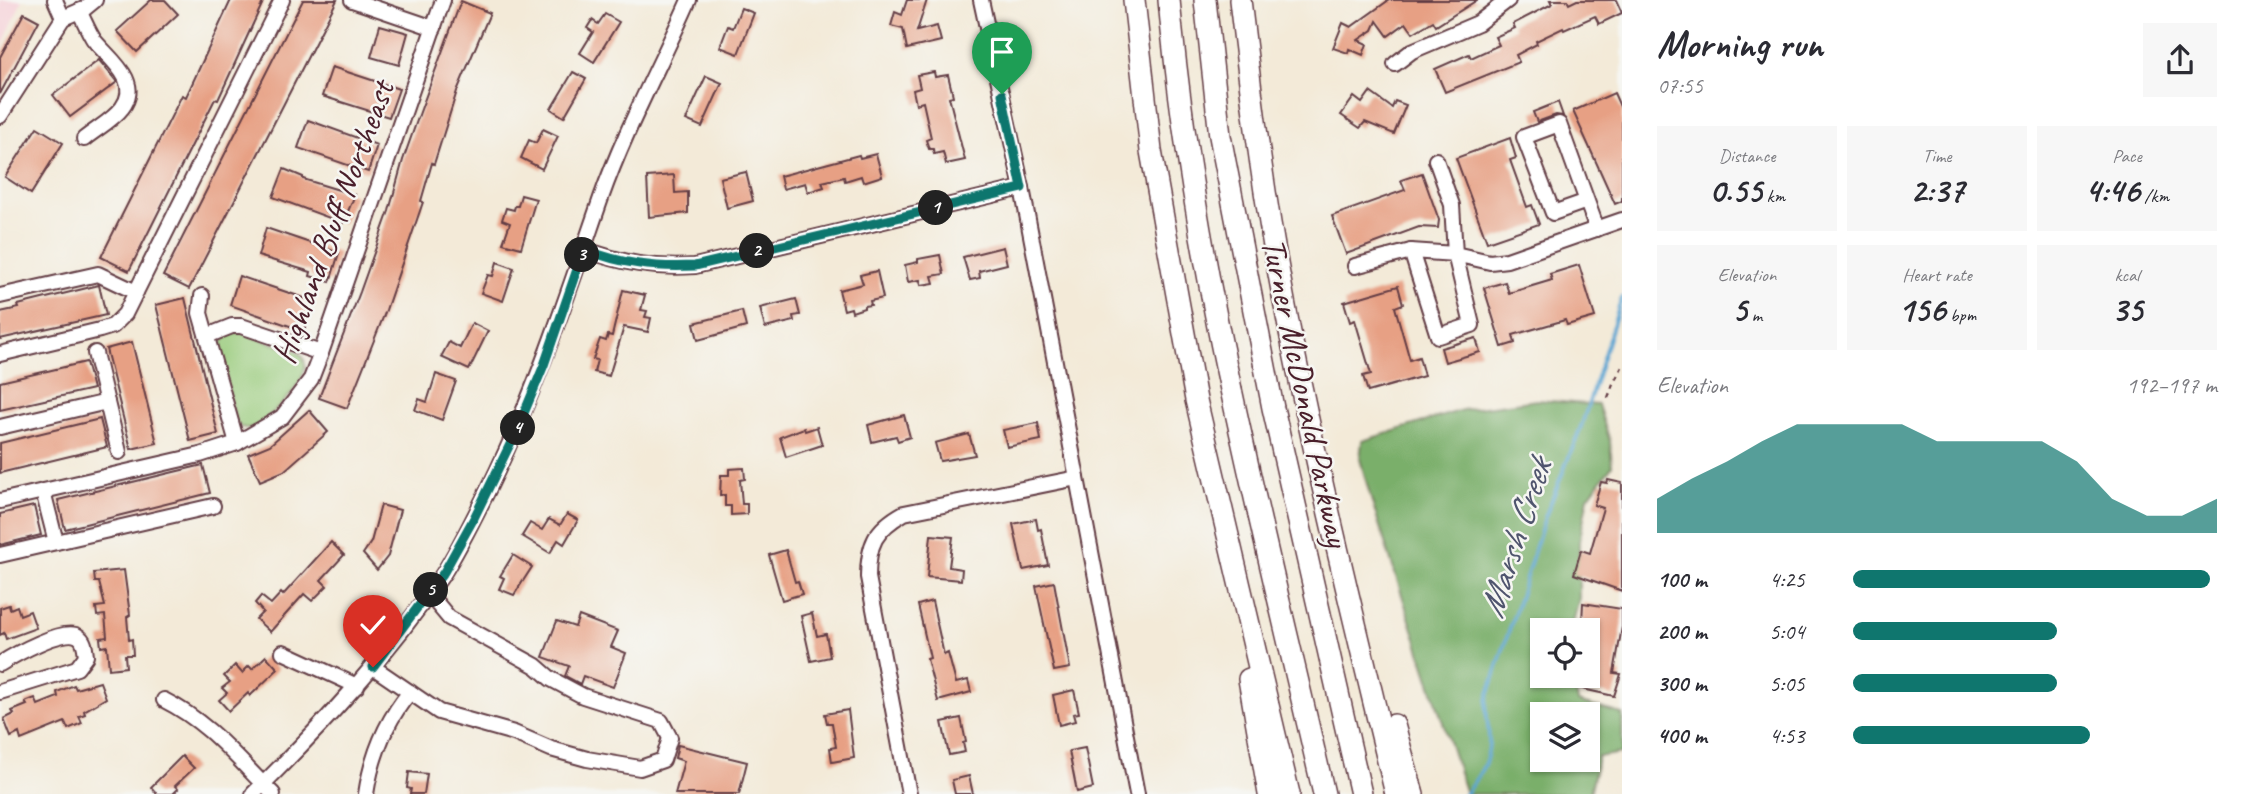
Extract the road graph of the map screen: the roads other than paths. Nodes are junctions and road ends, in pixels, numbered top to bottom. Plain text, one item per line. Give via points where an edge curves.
1 (55, 0) edge
2 (95, 0) edge
3 (282, 0) edge
4 (352, 0) edge
5 (443, 0) edge
6 (689, 0) edge
7 (981, 0) edge
8 (1134, 0) edge
9 (1169, 0) edge
10 (1205, 0) edge
11 (1240, 0) edge
12 (1508, 0) edge
13 (79, 11) junction
14 (63, 18) junction
15 (434, 27) junction
16 (1395, 64) dead end
17 (0, 116) edge
18 (84, 139) dead end
19 (1436, 160) dead end
20 (1022, 188) junction
21 (1587, 201) junction
22 (1622, 220) edge
23 (1597, 229) junction
24 (584, 249) junction
25 (1411, 251) junction
26 (1455, 254) junction
27 (1355, 266) dead end
28 (136, 292) junction
29 (0, 296) edge
30 (202, 296) dead end
31 (207, 336) junction
32 (95, 353) dead end
33 (321, 353) junction
34 (0, 354) edge
35 (107, 402) junction
36 (0, 427) edge
37 (237, 443) junction
38 (119, 452) dead end
39 (1077, 478) junction
40 (43, 491) junction
41 (0, 501) edge
42 (214, 506) dead end
43 (1225, 525) junction
44 (56, 542) junction
45 (0, 555) edge
46 (1348, 592) junction
47 (429, 594) junction
48 (283, 652) dead end
49 (0, 664) edge
50 (373, 667) junction
51 (357, 686) junction
52 (0, 692) edge
53 (410, 692) junction
54 (164, 700) dead end
55 (263, 791) edge
56 (366, 794) edge
57 (909, 794) edge
58 (1137, 794) edge
59 (1269, 794) edge
60 (1289, 794) edge
61 (1324, 794) edge
62 (1361, 794) edge
63 (1396, 794) edge
64 (1413, 794) edge

1 - 14 street
2 - 13 street
3 - 28 street
4 - 15 street
5 - 15 street, Highland Bluff Northeast
6 - 24 street via 623,143
7 - 20 street
8 - 43 highway via 1151,151 1196,400
9 - 61 highway, Turner McDonald Parkway via 1185,141 1212,300
10 - 62 highway, Turner McDonald Parkway via 1220,136 1273,408
11 - 46 highway via 1275,252
12 - 16 street via 1478,23 1412,51
13 - 14 street
13 - 18 street via 93,38 126,76 127,86 122,108
14 - 17 street
15 - 33 street, Highland Bluff Northeast
19 - 26 street via 1452,205
20 - 24 street via 695,266 637,265
20 - 39 street
21 - 21 street via 1559,124 1524,137 1553,213
21 - 23 street
22 - 23 street
23 - 26 street via 1507,260 1490,262
24 - 47 street via 517,430 474,518
25 - 26 street
25 - 26 street via 1438,336 1472,325
25 - 27 street
28 - 29 street via 98,274
28 - 34 street via 113,326
30 - 31 street via 200,313
31 - 33 street via 241,326
31 - 37 street
32 - 35 street
33 - 37 street, Highland Bluff Northeast via 311,379 282,416
35 - 36 street
35 - 38 street
37 - 40 street, Highland Bluff Northeast
39 - 57 street via 904,513 891,520 872,544 868,577
39 - 58 street
40 - 41 street, Highland Bluff Northeast
40 - 44 street
42 - 44 street
43 - 59 highway
43 - 60 highway
44 - 45 street
46 - 63 highway
46 - 64 highway via 1364,621
47 - 50 street
47 - 53 street via 449,618 551,679 583,696 661,720 670,738 663,760 640,768 587,759 439,712
48 - 51 street
49 - 52 street via 68,633 84,641 86,656 77,668
50 - 51 street
50 - 53 street
51 - 55 street
53 - 56 street via 381,738
54 - 55 street via 205,725

